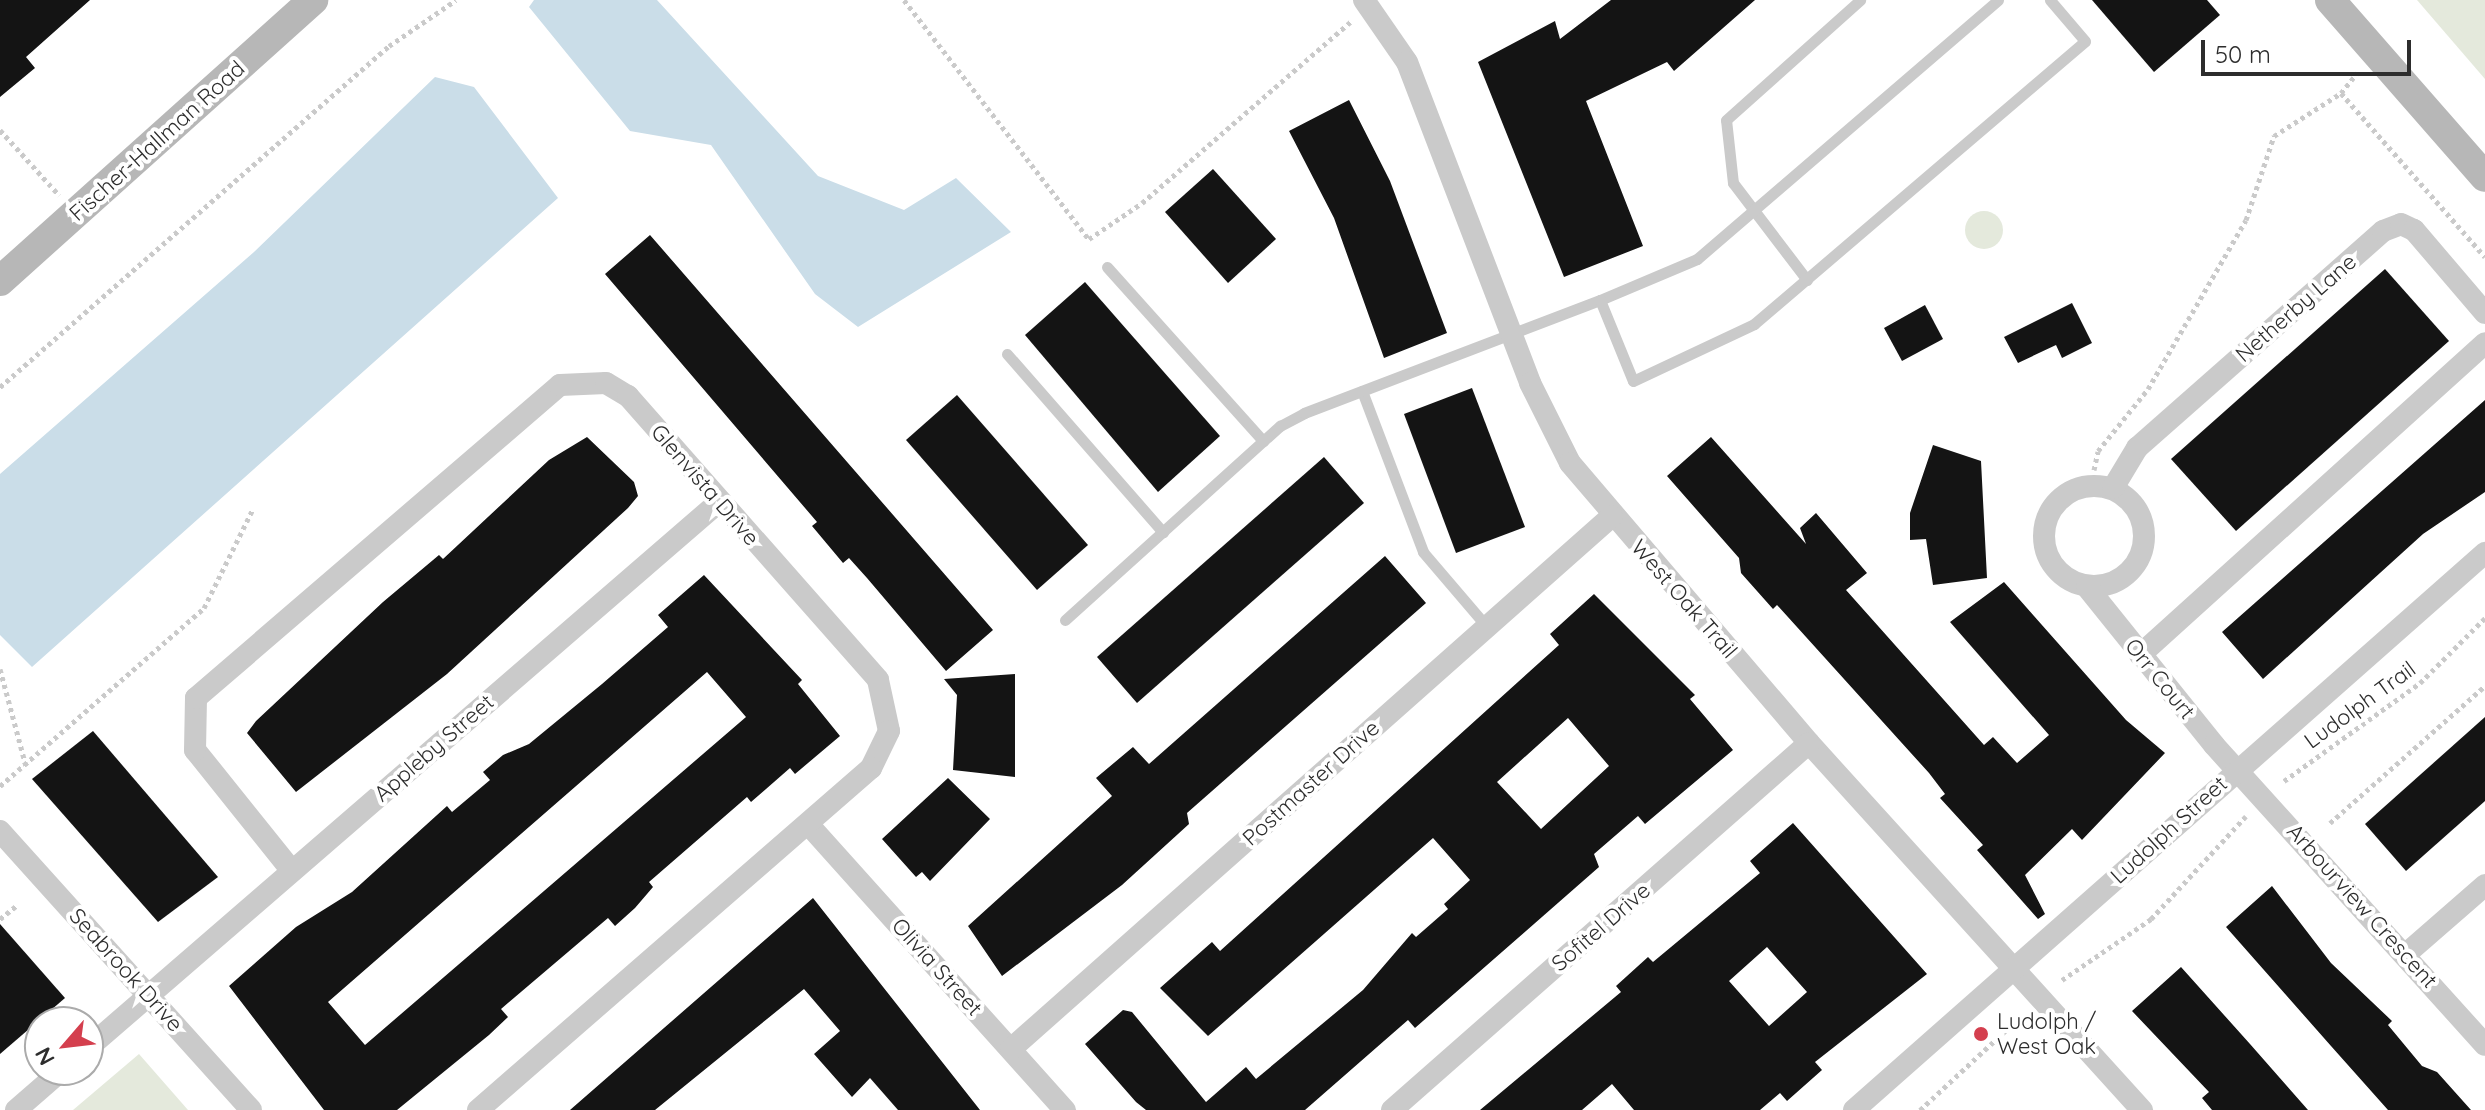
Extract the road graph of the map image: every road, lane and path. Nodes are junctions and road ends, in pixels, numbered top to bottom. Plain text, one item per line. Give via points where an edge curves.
1 (313, 0) edge
2 (456, 0) edge
3 (904, 0) edge
4 (1860, 0) edge
5 (1998, 0) edge
6 (2050, 0) edge
7 (2330, 0) edge
8 (1366, 3) edge
9 (2375, 50) junction
10 (2341, 93) junction
11 (0, 130) edge
12 (2485, 177) edge
13 (76, 213) junction
14 (1750, 214) junction
15 (2485, 257) edge
16 (1107, 267) dead end
17 (1807, 280) junction
18 (0, 281) edge
19 (1600, 300) junction
20 (2485, 313) edge
21 (1511, 334) junction
22 (2485, 343) edge
23 (1007, 354) dead end
24 (0, 387) edge
25 (1362, 391) junction
26 (1263, 441) junction
27 (2101, 487) junction
28 (719, 502) junction
29 (253, 509) dead end
30 (1612, 516) junction
31 (1163, 532) junction
32 (2485, 553) edge
33 (2087, 587) junction
34 (2485, 618) edge
35 (1065, 620) dead end
36 (1487, 627) junction
37 (2140, 655) junction
38 (0, 669) edge
39 (2485, 686) edge
40 (1809, 743) junction
41 (26, 766) junction
42 (2237, 769) junction
43 (2284, 781) dead end
44 (0, 786) edge
45 (2246, 816) dead end
46 (2330, 823) dead end
47 (808, 824) junction
48 (0, 831) edge
49 (292, 871) junction
50 (2485, 885) edge
51 (16, 906) dead end
52 (0, 919) edge
53 (2406, 954) junction
54 (2015, 969) junction
55 (2062, 980) dead end
56 (149, 995) junction
57 (2021, 1016) dead end
58 (104, 1034) edge
59 (2485, 1045) edge
60 (1011, 1049) junction
61 (44, 1086) edge
62 (16, 1110) edge
63 (251, 1110) edge
64 (478, 1110) edge
65 (1065, 1110) edge
66 (1392, 1110) edge
67 (1854, 1110) edge
68 (1920, 1110) edge
69 (2142, 1110) edge

1 - 13 main road, Fischer-Hallman Road
2 - 24 path via 389,46
3 - 8 path via 1089,239 1142,203
4 - 14 lane via 1726,120 1733,183
5 - 14 lane
6 - 17 lane via 2085,41
7 - 9 main road
8 - 21 street, West Oak Trail via 1407,62
9 - 10 path
9 - 12 main road
10 - 15 path
10 - 27 path via 2274,136 2246,220 2148,389 2098,451
11 - 13 path
13 - 18 main road, Fischer-Hallman Road
14 - 17 lane
14 - 19 lane via 1697,259
16 - 26 lane
17 - 19 lane via 1754,324 1633,381
19 - 21 lane
20 - 27 street, Netherby Lane via 2414,230 2401,224 2383,231 2137,448
21 - 25 lane
21 - 30 street, West Oak Trail via 1555,439
22 - 37 street
23 - 31 lane
25 - 26 lane via 1290,420
25 - 36 lane via 1427,559
26 - 31 lane
27 - 33 street via 2138,511 2144,545 2127,574
27 - 33 street, Orr Court via 2059,499 2044,529 2051,562
28 - 47 street, Glenvista Drive via 878,680 889,709 885,750
28 - 49 street, Appleby Street
28 - 49 street, Glenvista Drive via 628,396 606,383 560,385 220,677 196,698 195,750
29 - 41 path via 204,608
30 - 36 street, Postmaster Drive
30 - 40 street, West Oak Trail
31 - 35 lane
32 - 42 street, Ludolph Street
33 - 37 street, Orr Court
34 - 43 path, Ludolph Trail via 2420,683
36 - 60 street, Postmaster Drive
37 - 42 street, Orr Court
38 - 41 path
39 - 46 path
40 - 54 street, West Oak Trail
40 - 66 street, Sofitel Drive
41 - 44 path
42 - 53 street, Arbourview Crescent
42 - 54 street, Ludolph Street
45 - 55 path via 2151,919
47 - 60 street, Olivia Street
47 - 64 street, Glenvista Drive
48 - 56 street, Seabrook Drive
49 - 56 street, Appleby Street
50 - 53 street
51 - 52 path
53 - 59 street, Arbourview Crescent
54 - 67 street, Ludolph Street
54 - 69 street, West Oak Trail
56 - 58 street, Appleby Street
56 - 63 street, Seabrook Drive
57 - 68 path
60 - 65 street, Olivia Street
61 - 62 street

